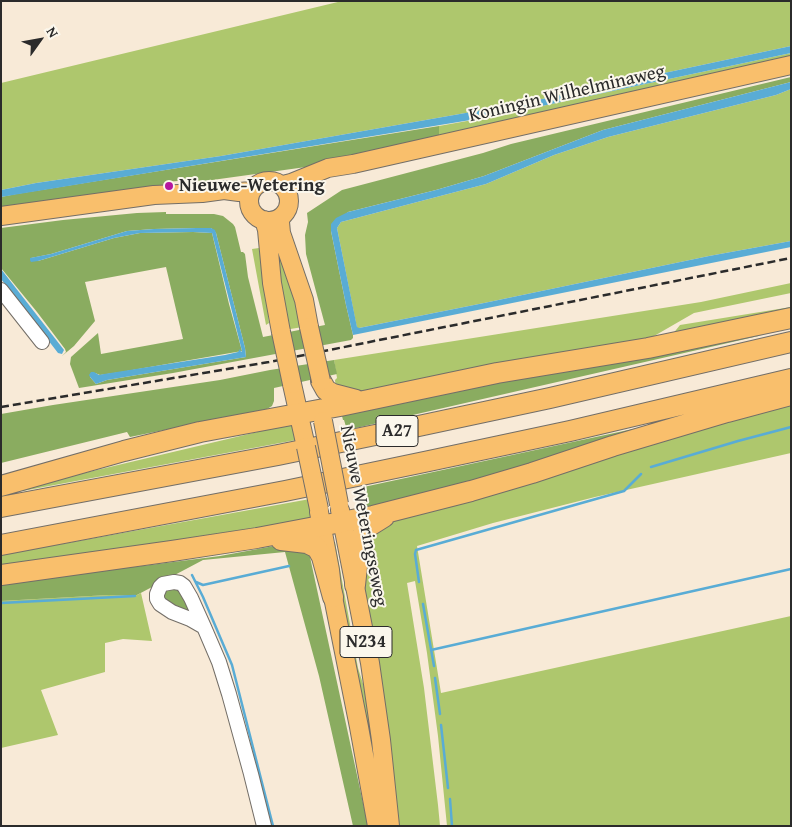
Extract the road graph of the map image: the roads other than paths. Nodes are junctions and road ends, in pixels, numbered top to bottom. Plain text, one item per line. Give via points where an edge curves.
1 (791, 65) edge
2 (286, 193) junction
3 (250, 198) junction
4 (1, 216) edge
5 (272, 219) junction
6 (1, 290) edge
7 (791, 318) edge
8 (42, 342) dead end
9 (791, 342) edge
10 (791, 379) edge
11 (320, 381) junction
12 (791, 395) edge
13 (360, 401) junction
14 (322, 415) junction
15 (299, 419) junction
16 (1, 486) edge
17 (1, 508) edge
18 (392, 512) junction
19 (341, 513) junction
20 (320, 517) junction
21 (257, 538) junction
22 (1, 545) edge
23 (1, 575) edge
24 (355, 585) junction
25 (333, 597) junction
26 (204, 627) dead end
27 (264, 826) edge
28 (377, 826) edge
29 (390, 826) edge

1 - 2 main road, Koningin Wilhelminaweg via 328,168 291,183
2 - 3 main road via 278,182 266,180 255,186
2 - 5 main road via 289,206 286,213
3 - 4 main road via 239,192 224,195 177,193
3 - 5 main road via 254,214
5 - 11 main road, Nieuwe Weteringseweg / N234, bridge via 280,222 304,300
5 - 15 main road, N234, bridge via 267,230 272,283
6 - 8 street
7 - 13 highway, A27
9 - 17 highway, A27 via 414,427
10 - 22 highway, A27 via 352,477
11 - 13 highway, A27 via 336,396
11 - 14 main road, Nieuwe Weteringseweg / N234
12 - 18 highway
13 - 14 highway, A27
14 - 15 highway, A27
14 - 19 main road, Nieuwe Weteringseweg / N234, bridge
15 - 16 highway, A27 via 200,432
15 - 20 main road, N234, bridge
18 - 19 highway
18 - 24 highway via 368,526 361,536
19 - 20 highway
19 - 24 main road, Nieuwe Weteringseweg / N234
20 - 21 highway
20 - 25 main road, N234
21 - 23 highway
21 - 25 highway via 307,542 314,546 322,557
24 - 29 main road, Nieuwe Weteringseweg / N234 via 370,663
25 - 28 main road, N234
26 - 27 street via 229,694

